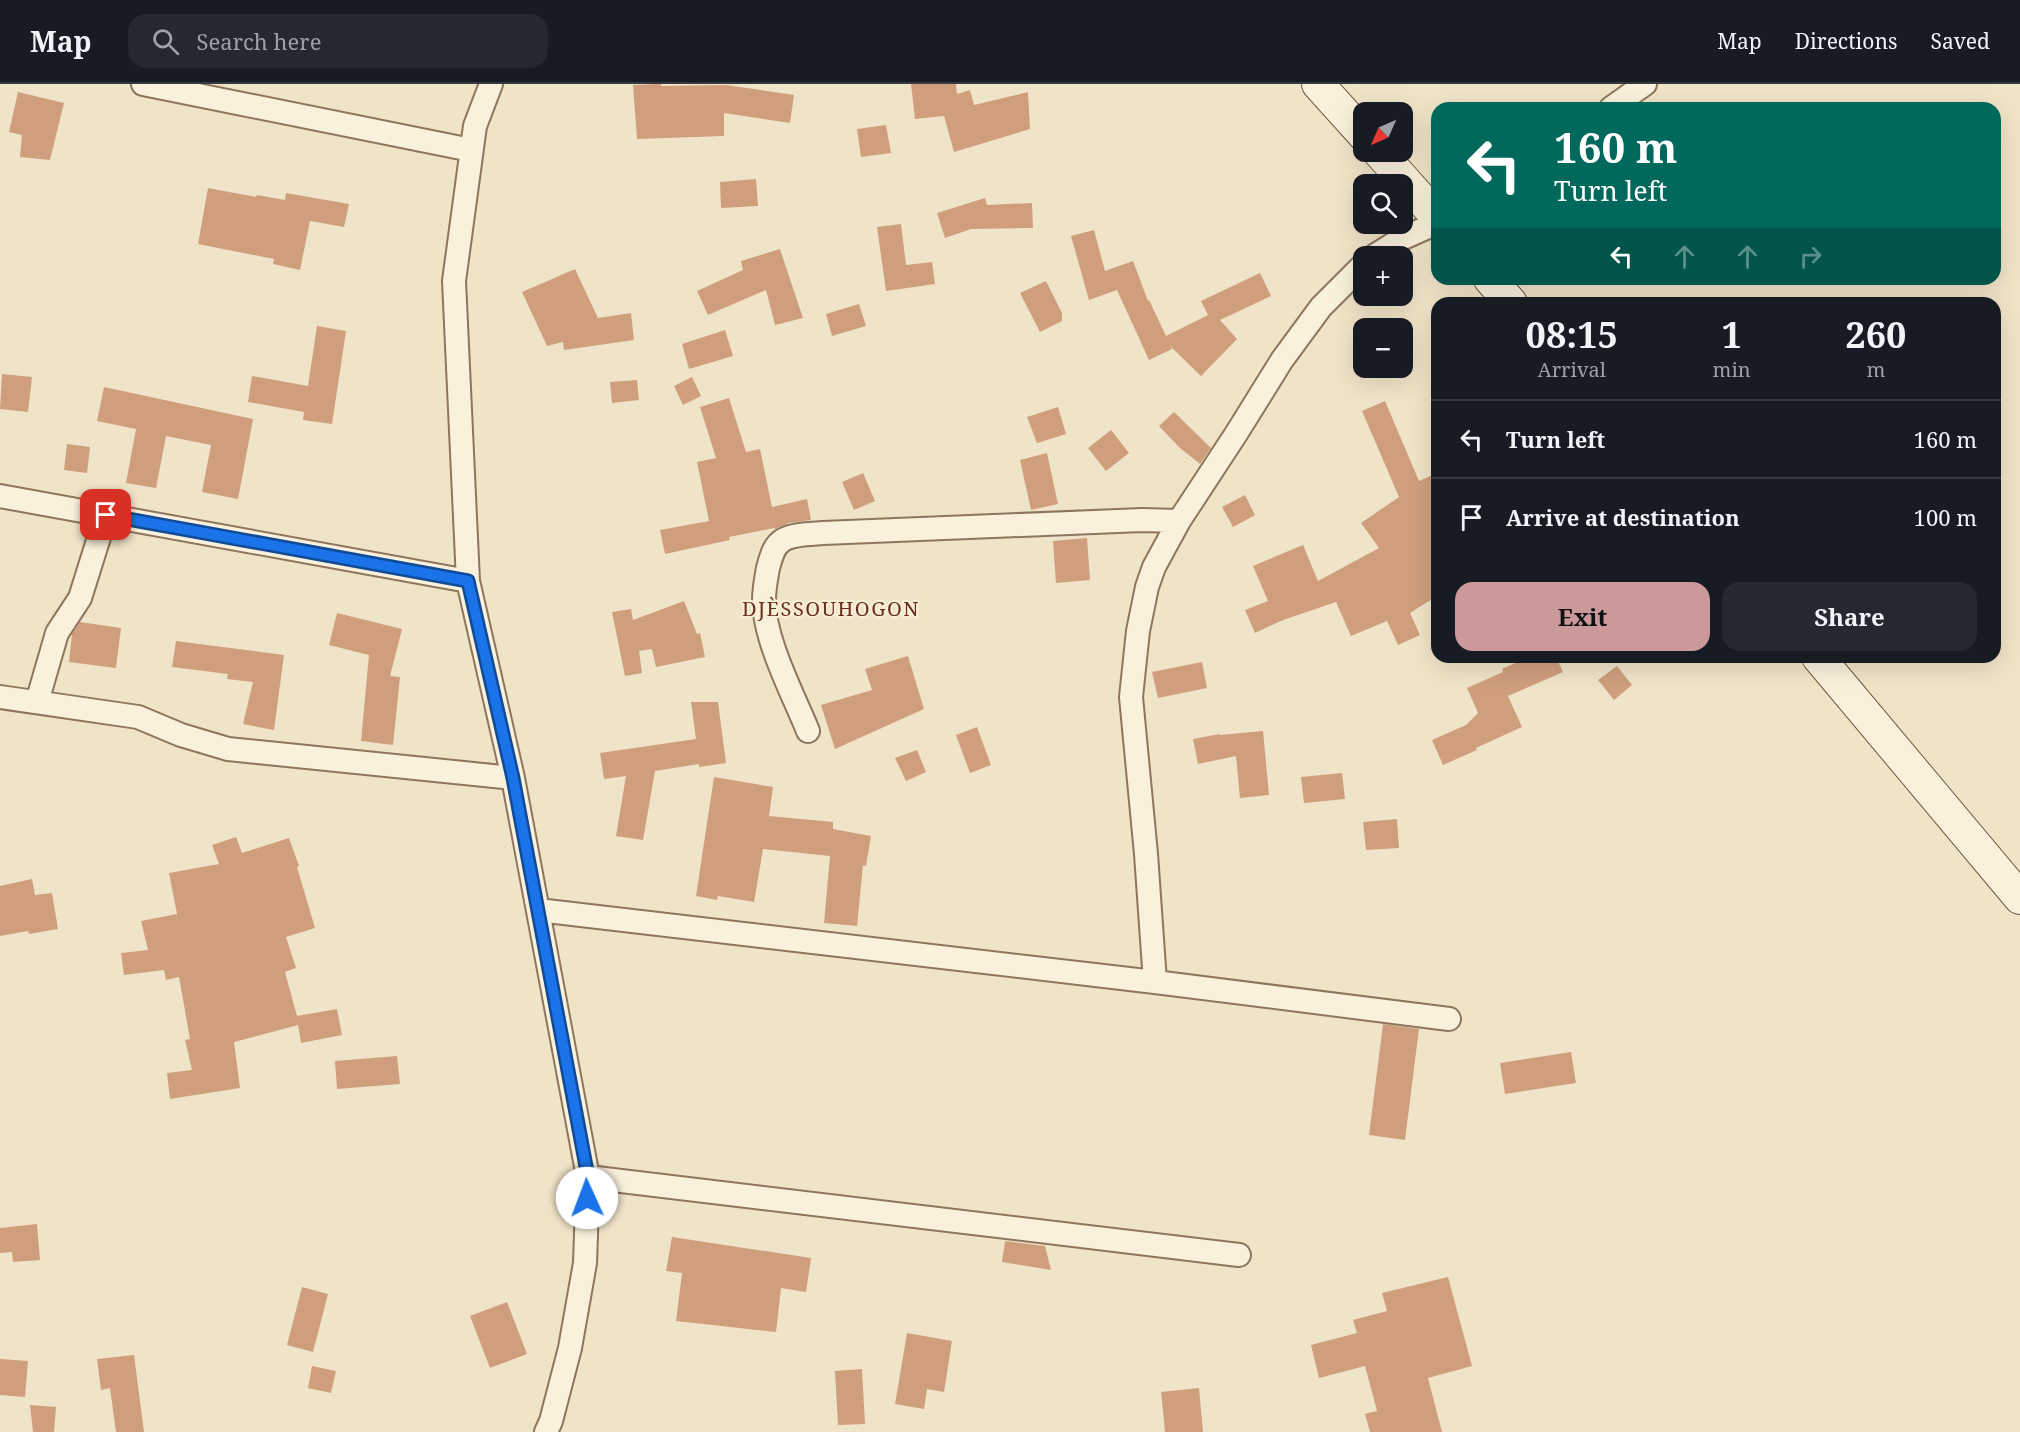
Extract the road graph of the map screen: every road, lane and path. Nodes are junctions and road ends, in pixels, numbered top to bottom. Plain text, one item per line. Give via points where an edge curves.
1 (143, 84) edge
2 (491, 84) edge
3 (1318, 84) edge
4 (1645, 84) edge
5 (1620, 102) edge
6 (1353, 123) edge
7 (471, 150) junction
8 (1387, 162) edge
9 (1431, 210) edge
10 (1431, 226) edge
11 (1390, 246) edge
12 (1353, 275) edge
13 (1495, 285) edge
14 (1506, 297) edge
15 (0, 496) edge
16 (106, 515) junction
17 (1179, 521) junction
18 (468, 581) junction
19 (1823, 663) edge
20 (0, 697) edge
21 (37, 702) junction
22 (808, 731) dead end
23 (513, 778) junction
24 (2020, 898) edge
25 (538, 910) junction
26 (1155, 982) junction
27 (1449, 1019) dead end
28 (588, 1177) junction
29 (1239, 1255) dead end
30 (546, 1432) edge

1 - 7 street
2 - 7 street via 475,126
3 - 6 street
4 - 5 street
7 - 18 street via 454,281
8 - 9 street
10 - 11 street
12 - 17 street via 1321,307 1282,360
13 - 14 street
15 - 16 street
16 - 18 street
16 - 21 street via 80,598 57,633
17 - 22 street via 823,533 781,541 771,556 765,583 766,620
17 - 26 street via 1147,587 1131,697
18 - 23 street
19 - 24 street
20 - 21 street
21 - 23 street via 138,717 228,749
23 - 25 street
25 - 26 street
25 - 28 street
26 - 27 street
28 - 29 street
28 - 30 street via 583,1274 570,1348

